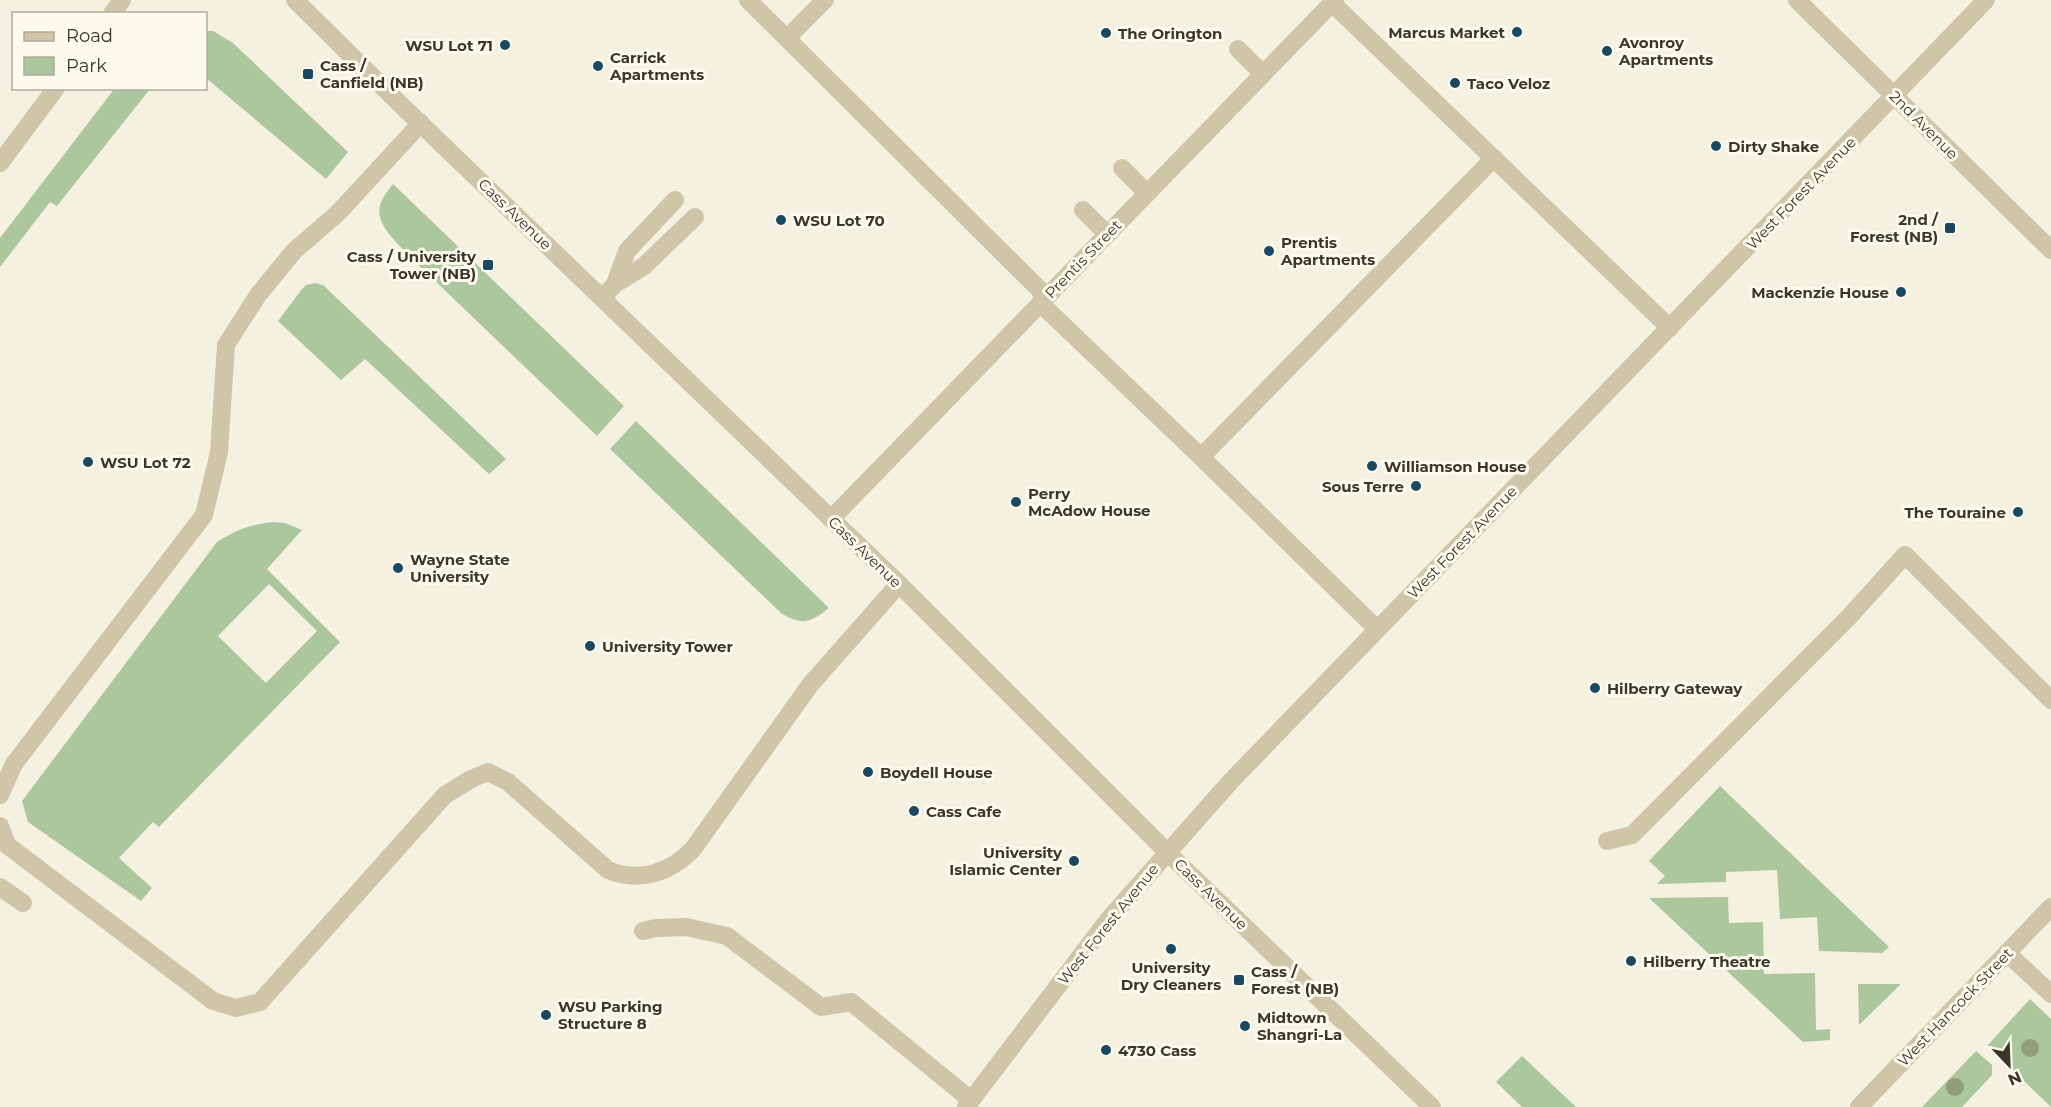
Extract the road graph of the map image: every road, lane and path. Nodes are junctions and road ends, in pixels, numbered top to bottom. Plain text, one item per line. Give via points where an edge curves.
1 (295, 0) edge
2 (748, 0) edge
3 (825, 0) edge
4 (1797, 0) edge
5 (1986, 0) edge
6 (1334, 2) edge
7 (788, 37) junction
8 (1238, 49) dead end
9 (1263, 74) junction
10 (54, 90) edge
11 (1894, 96) junction
12 (421, 123) junction
13 (4, 151) edge
14 (1494, 158) junction
15 (1122, 168) dead end
16 (1147, 193) junction
17 (675, 200) dead end
18 (1083, 210) dead end
19 (695, 217) dead end
20 (1107, 234) junction
21 (2051, 250) edge
22 (615, 284) junction
23 (602, 298) junction
24 (1044, 300) junction
25 (1670, 328) junction
26 (1201, 457) junction
27 (831, 519) junction
28 (899, 584) junction
29 (1377, 629) junction
30 (2051, 700) edge
31 (0, 795) edge
32 (0, 826) edge
33 (1607, 841) dead end
34 (1167, 852) junction
35 (0, 887) edge
36 (22, 903) dead end
37 (2051, 908) edge
38 (643, 931) dead end
39 (2007, 953) junction
40 (2051, 994) edge
41 (969, 1103) edge
42 (1432, 1107) edge
43 (1859, 1107) edge

1 - 12 street, Cass Avenue
2 - 7 street
3 - 7 street
4 - 11 street, 2nd Avenue
5 - 11 street, West Forest Avenue
6 - 9 street, Prentis Street
6 - 14 street
7 - 24 street
8 - 9 street
9 - 16 street, Prentis Street
10 - 13 street
11 - 21 street, 2nd Avenue
11 - 25 street, West Forest Avenue
12 - 23 street, Cass Avenue
12 - 31 street via 338,213 294,251 258,295 226,345 219,452 204,515 14,764
14 - 25 street
14 - 26 street
15 - 16 street
16 - 20 street, Prentis Street
17 - 22 street via 627,251
18 - 20 street
19 - 22 street via 644,266
20 - 24 street, Prentis Street
22 - 23 street
23 - 27 street, Cass Avenue
24 - 26 street
24 - 27 street, Prentis Street
25 - 29 street, West Forest Avenue
26 - 29 street
27 - 28 street, Cass Avenue
28 - 32 street via 810,685 679,863 654,874 634,877 608,870 508,782 488,772 445,795 260,1002 236,1008 213,1001 7,845
28 - 34 street, Cass Avenue
29 - 34 street, West Forest Avenue
30 - 33 street via 1905,555 1848,618 1632,836
34 - 41 street, West Forest Avenue via 1108,920
34 - 42 street, Cass Avenue
35 - 36 street
37 - 39 street, West Hancock Street
38 - 41 street via 686,927 727,936 821,1007 851,1002
39 - 40 street
39 - 43 street, West Hancock Street

